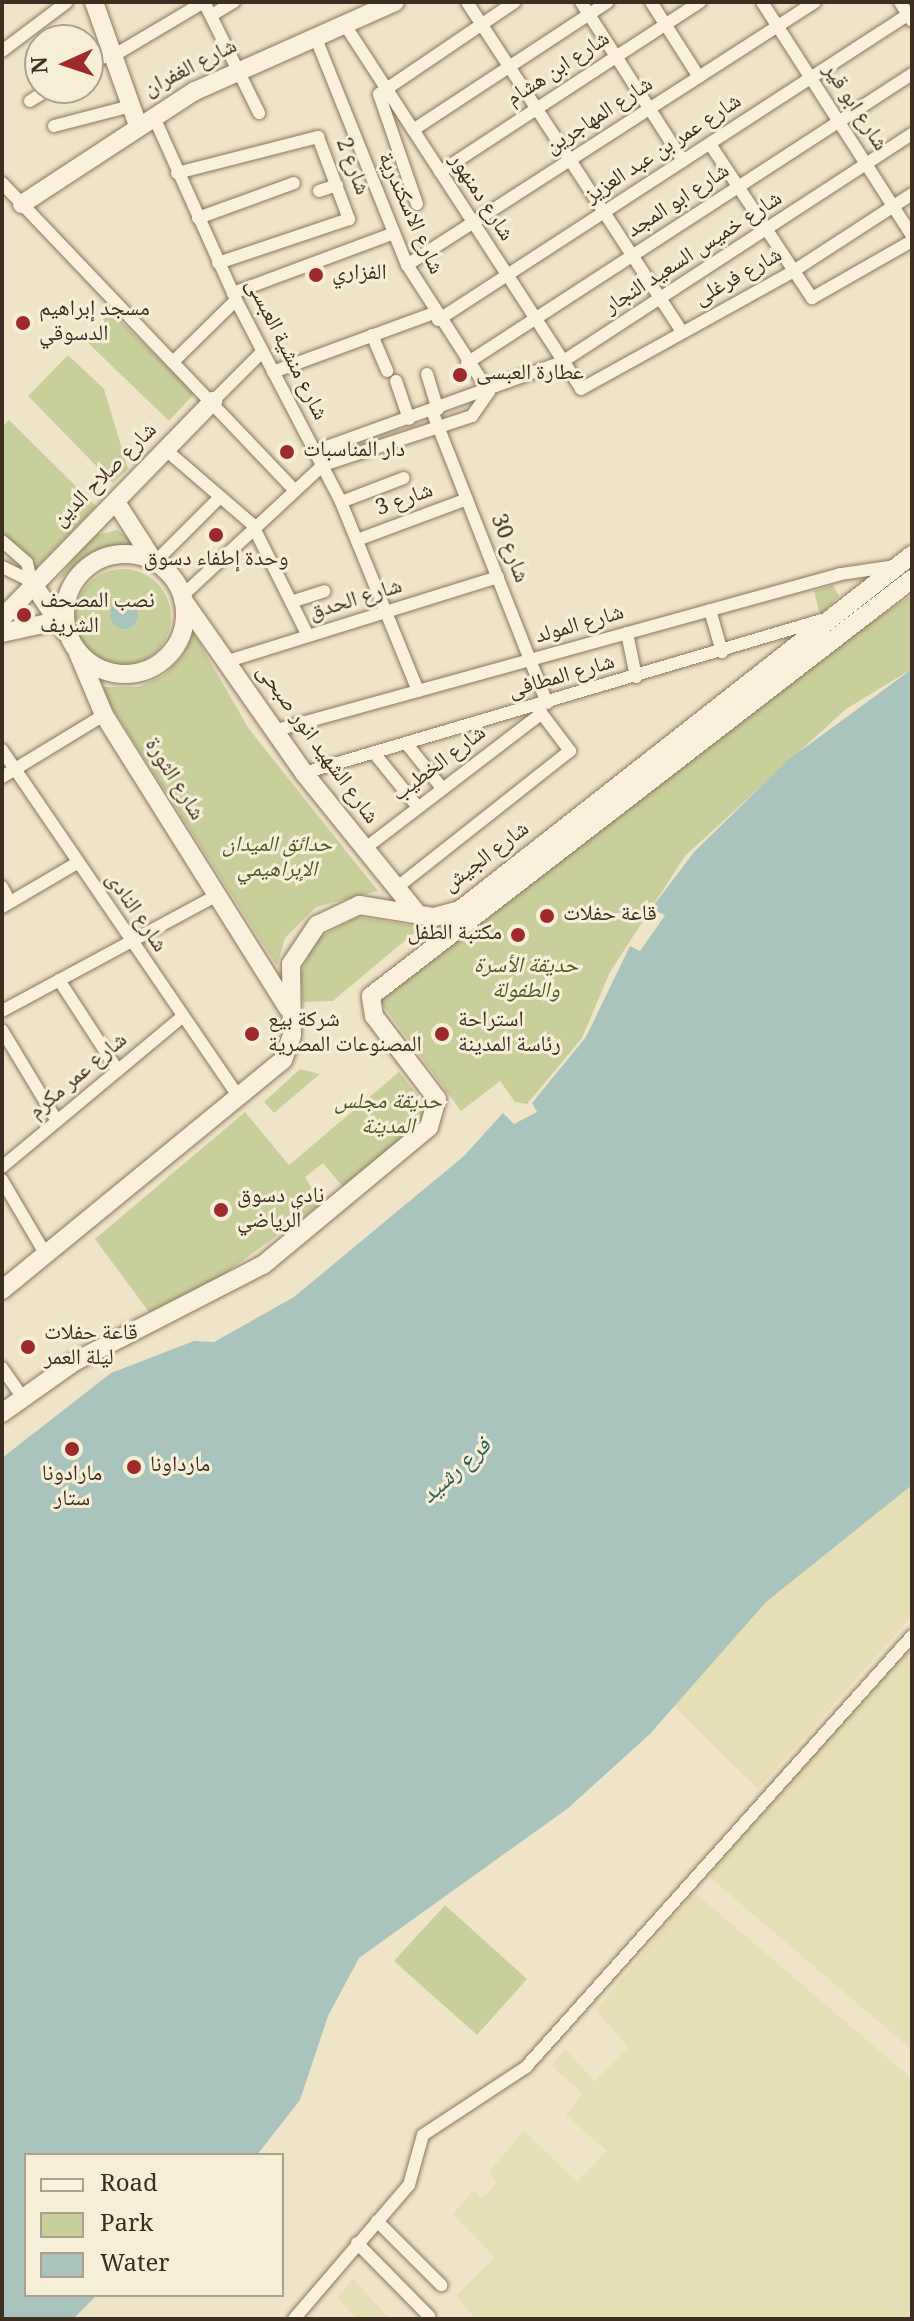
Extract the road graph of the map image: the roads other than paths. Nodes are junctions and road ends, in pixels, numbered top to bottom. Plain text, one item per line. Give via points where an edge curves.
1 (67, 2) edge
2 (94, 2) edge
3 (204, 2) edge
4 (234, 2) edge
5 (395, 2) edge
6 (467, 2) edge
7 (515, 2) edge
8 (581, 2) edge
9 (608, 2) edge
10 (651, 2) edge
11 (700, 2) edge
12 (762, 2) edge
13 (815, 2) edge
14 (900, 2) edge
15 (212, 15) junction
16 (589, 15) junction
17 (911, 16) edge
18 (481, 24) junction
19 (666, 24) junction
20 (778, 26) junction
21 (347, 28) junction
22 (316, 39) junction
23 (2, 51) edge
24 (113, 54) junction
25 (616, 57) junction
26 (104, 58) edge
27 (509, 67) junction
28 (242, 68) junction
29 (912, 74) edge
30 (699, 77) junction
31 (811, 78) junction
32 (385, 87) junction
33 (537, 108) junction
34 (649, 109) junction
35 (259, 113) dead end
36 (141, 115) junction
37 (839, 122) junction
38 (54, 126) dead end
39 (413, 130) junction
40 (912, 134) edge
41 (710, 144) junction
42 (570, 160) junction
43 (683, 161) junction
44 (866, 163) junction
45 (440, 172) junction
46 (177, 173) junction
47 (2, 183) edge
48 (294, 183) dead end
49 (337, 185) junction
50 (738, 187) junction
51 (319, 191) dead end
52 (912, 194) edge
53 (22, 204) junction
54 (417, 204) dead end
55 (893, 206) junction
56 (604, 212) junction
57 (198, 218) junction
58 (472, 223) junction
59 (766, 232) junction
60 (392, 234) junction
61 (912, 239) edge
62 (633, 257) junction
63 (218, 263) junction
64 (407, 265) junction
65 (792, 272) junction
66 (507, 276) junction
67 (234, 296) junction
68 (662, 301) junction
69 (436, 317) junction
70 (535, 321) junction
71 (682, 332) junction
72 (372, 335) junction
73 (262, 352) junction
74 (174, 361) junction
75 (562, 362) junction
76 (467, 363) junction
77 (387, 371) dead end
78 (273, 372) junction
79 (427, 374) dead end
80 (396, 381) dead end
81 (581, 389) joint
82 (489, 392) junction
83 (213, 401) junction
84 (435, 410) junction
85 (409, 419) junction
86 (439, 428) junction
87 (166, 450) junction
88 (315, 451) junction
89 (323, 465) junction
90 (404, 478) dead end
91 (292, 487) junction
92 (220, 497) junction
93 (467, 499) junction
94 (116, 502) junction
95 (341, 502) junction
96 (252, 524) junction
97 (357, 540) junction
98 (2, 541) edge
99 (154, 561) junction
100 (905, 561) edge
101 (2, 567) edge
102 (498, 577) junction
103 (912, 579) edge
104 (31, 581) junction
105 (324, 591) dead end
106 (183, 598) junction
107 (291, 602) junction
108 (710, 610) junction
109 (387, 612) junction
110 (2, 618) edge
111 (831, 618) junction
112 (57, 621) junction
113 (2, 633) edge
114 (627, 633) junction
115 (308, 636) junction
116 (73, 645) junction
117 (722, 652) junction
118 (530, 660) junction
119 (225, 662) junction
120 (636, 677) junction
121 (418, 691) junction
122 (542, 707) junction
123 (104, 715) junction
124 (273, 731) junction
125 (406, 743) junction
126 (2, 750) edge
127 (374, 753) junction
128 (15, 770) junction
129 (304, 773) junction
130 (2, 777) edge
131 (441, 787) junction
132 (417, 806) junction
133 (363, 850) junction
134 (77, 863) junction
135 (2, 887) edge
136 (395, 889) junction
137 (217, 895) junction
138 (6, 904) edge
139 (417, 913) junction
140 (129, 942) junction
141 (59, 980) junction
142 (289, 1010) junction
143 (2, 1011) edge
144 (182, 1017) junction
145 (2, 1030) edge
146 (118, 1071) junction
147 (239, 1097) junction
148 (57, 1121) junction
149 (2, 1167) edge
150 (2, 1180) edge
151 (46, 1255) junction
152 (2, 1290) edge
153 (2, 1368) edge
154 (22, 1397) junction
155 (2, 1413) edge
156 (912, 1636) edge
157 (377, 2221) junction
158 (357, 2243) junction
159 (441, 2285) dead end
160 (429, 2316) dead end
161 (294, 2319) edge

1 - 23 street
2 - 24 main road
3 - 15 street
3 - 24 street
4 - 15 street
5 - 21 main road, شارع الغفران
6 - 18 street
7 - 18 street
8 - 16 street
9 - 16 street
10 - 19 street
11 - 19 street, شارع ابن هشام
12 - 20 street, شارع ابو قير
13 - 20 street, شارع المهاجرين
14 - 17 street
15 - 28 street
16 - 25 street
16 - 27 street
17 - 31 street, شارع عمر بن عبد العزيز
18 - 27 street
18 - 32 street
19 - 25 street, شارع ابن هشام
19 - 30 street
20 - 30 street, شارع المهاجرين
20 - 31 street, شارع ابو قير
21 - 22 main road, شارع الغفران
21 - 32 street, شارع دمنهور
22 - 28 main road, شارع الغفران
22 - 60 street, شارع الاسكندرية
24 - 26 street
24 - 36 main road
25 - 33 street, شارع ابن هشام
25 - 34 street
27 - 33 street
27 - 39 street
28 - 35 street
28 - 36 main road, شارع الغفران
29 - 37 street, شارع ابو المجد
30 - 34 street, شارع المهاجرين
31 - 37 street, شارع ابو قير
31 - 41 street, شارع عمر بن عبد العزيز
32 - 39 street, شارع دمنهور
32 - 54 street via 378,109
33 - 42 street
33 - 45 street, شارع ابن هشام
34 - 42 street, شارع المهاجرين
34 - 43 street
36 - 38 street
36 - 46 street, شارع منشية العبسى
36 - 53 main road, شارع الغفران
37 - 44 street, شارع ابو قير
37 - 50 street, شارع ابو المجد
39 - 45 street, شارع دمنهور
40 - 44 street, شارع خميس السعيد النجار
41 - 43 street, شارع عمر بن عبد العزيز
41 - 50 street
42 - 56 street
42 - 58 street, شارع المهاجرين
43 - 56 street, شارع عمر بن عبد العزيز
44 - 55 street, شارع ابو قير
44 - 59 street, شارع خميس السعيد النجار
45 - 58 street, شارع دمنهور
46 - 49 street, شارع 2 via 314,135
46 - 57 street, شارع منشية العبسى
47 - 53 street
48 - 57 street
49 - 51 street
49 - 63 street, شارع 2 via 348,220
50 - 59 street
50 - 62 street, شارع ابو المجد
52 - 55 street, شارع فرغلى
53 - 74 street
55 - 61 street, شارع ابو قير
55 - 65 street, شارع فرغلى
56 - 62 street
56 - 66 street, شارع عمر بن عبد العزيز
57 - 63 street, شارع منشية العبسى
58 - 64 street, شارع المهاجرين
58 - 66 street, شارع دمنهور
59 - 65 street
59 - 68 street, شارع خميس السعيد النجار
60 - 64 street, شارع الاسكندرية
60 - 67 street
61 - 65 street via 818,298
62 - 68 street
62 - 70 street, شارع ابو المجد
63 - 67 street, شارع منشية العبسى
64 - 69 street, شارع الاسكندرية
65 - 71 street, شارع فرغلى
66 - 69 street, شارع عمر بن عبد العزيز
66 - 70 street, شارع دمنهور
67 - 73 street, شارع منشية العبسى
67 - 74 street
68 - 71 street
68 - 75 street, شارع خميس السعيد النجار
69 - 72 street, شارع عمر بن عبد العزيز
69 - 76 street, شارع الاسكندرية
70 - 75 street, شارع دمنهور
70 - 76 street, شارع ابو المجد
71 - 81 street, شارع فرغلى
72 - 77 street
72 - 78 street, شارع عمر بن عبد العزيز
73 - 78 street, شارع منشية العبسى
73 - 83 street
74 - 83 street
75 - 81 street, شارع دمنهور
75 - 82 street, شارع خميس السعيد النجار
76 - 82 street, شارع الاسكندرية
78 - 88 street, شارع منشية العبسى
79 - 84 street, شارع 30
80 - 85 street
82 - 84 street, شارع خميس السعيد النجار
82 - 86 street, شارع خميس السعيد النجار via 477,412
83 - 87 main road, شارع صلاح الدين
83 - 91 street
84 - 85 street, شارع خميس السعيد النجار
84 - 86 street, شارع 30
85 - 88 street, شارع خميس السعيد النجار
86 - 89 street, شارع خميس السعيد النجار
86 - 93 street, شارع 30
87 - 92 street
87 - 94 main road, شارع صلاح الدين
88 - 89 street, شارع منشية العبسى
89 - 91 street, شارع خميس السعيد النجار
89 - 95 street, شارع منشية العبسى
90 - 95 street
91 - 96 street, شارع خميس السعيد النجار
92 - 96 street
92 - 99 street
93 - 97 street, شارع 3
93 - 102 street, شارع 30
94 - 99 main road
94 - 104 main road, شارع صلاح الدين
95 - 97 street, شارع منشية العبسى
96 - 106 street, شارع خميس السعيد النجار
96 - 107 street
97 - 109 street, شارع منشية العبسى
98 - 104 street, شارع الثورة via 27,563
99 - 106 main road
99 - 116 main road via 120,554 88,566 68,592
100 - 108 street, شارع المولد
100 - 111 main road, شارع الجيش
101 - 104 street
102 - 109 street, شارع الحدق
102 - 118 street, شارع 30
103 - 154 main road, شارع الجيش via 374,992 369,1006 437,1099 429,1127 263,1265 74,1362
104 - 110 main road, شارع صلاح الدين
104 - 112 main road, شارع الثورة
105 - 107 street
106 - 116 main road via 180,640 152,669 112,674
106 - 119 main road, شارع الشهيد انور صبحى
107 - 115 street
108 - 114 street, شارع المولد
108 - 117 street
109 - 115 street, شارع الحدق
109 - 121 street, شارع منشية العبسى
111 - 117 street, شارع المطافى
111 - 139 main road, شارع الجيش via 460,910
112 - 113 main road
112 - 116 main road, شارع الثورة
114 - 118 street, شارع المولد
114 - 120 street
115 - 119 street, شارع الحدق
116 - 123 main road, شارع الثورة
117 - 120 street, شارع المطافى
118 - 121 street, شارع المولد
118 - 122 street, شارع 30
119 - 124 main road, شارع الشهيد انور صبحى
120 - 122 street, شارع المطافى
121 - 124 street, شارع المولد
122 - 125 street, شارع المطافى
122 - 131 street, شارع الخطيب
122 - 136 street, شارع 30 via 570,747 567,754
123 - 128 street
123 - 137 main road, شارع الثورة
124 - 129 main road, شارع الشهيد انور صبحى
125 - 127 street, شارع المطافى
125 - 131 street
126 - 128 street, شارع النادى
127 - 129 street, شارع المطافى
127 - 132 street
128 - 130 street
128 - 134 street, شارع النادى
129 - 133 main road, شارع الشهيد انور صبحى
131 - 132 street, شارع الخطيب
132 - 133 street, شارع الخطيب
133 - 136 main road, شارع الشهيد انور صبحى
134 - 138 street
134 - 140 street, شارع النادى
135 - 138 street
136 - 139 main road, شارع الشهيد انور صبحى
137 - 140 street
137 - 142 main road, شارع الثورة
139 - 142 main road, شارع الجيش via 359,905 317,925 291,964
140 - 141 street
140 - 144 street, شارع النادى
141 - 143 street
141 - 146 street
142 - 147 main road, شارع الجيش via 288,1052
144 - 146 street, شارع عمر مكرم
144 - 147 street, شارع النادى
145 - 148 street
146 - 148 street, شارع عمر مكرم
147 - 151 main road, شارع الجيش
148 - 149 street, شارع عمر مكرم
150 - 151 street
151 - 152 main road, شارع الجيش
153 - 154 street
154 - 155 main road
156 - 157 street via 526,2067 423,2135 417,2173
157 - 158 street
157 - 159 street
158 - 160 street
158 - 161 street

